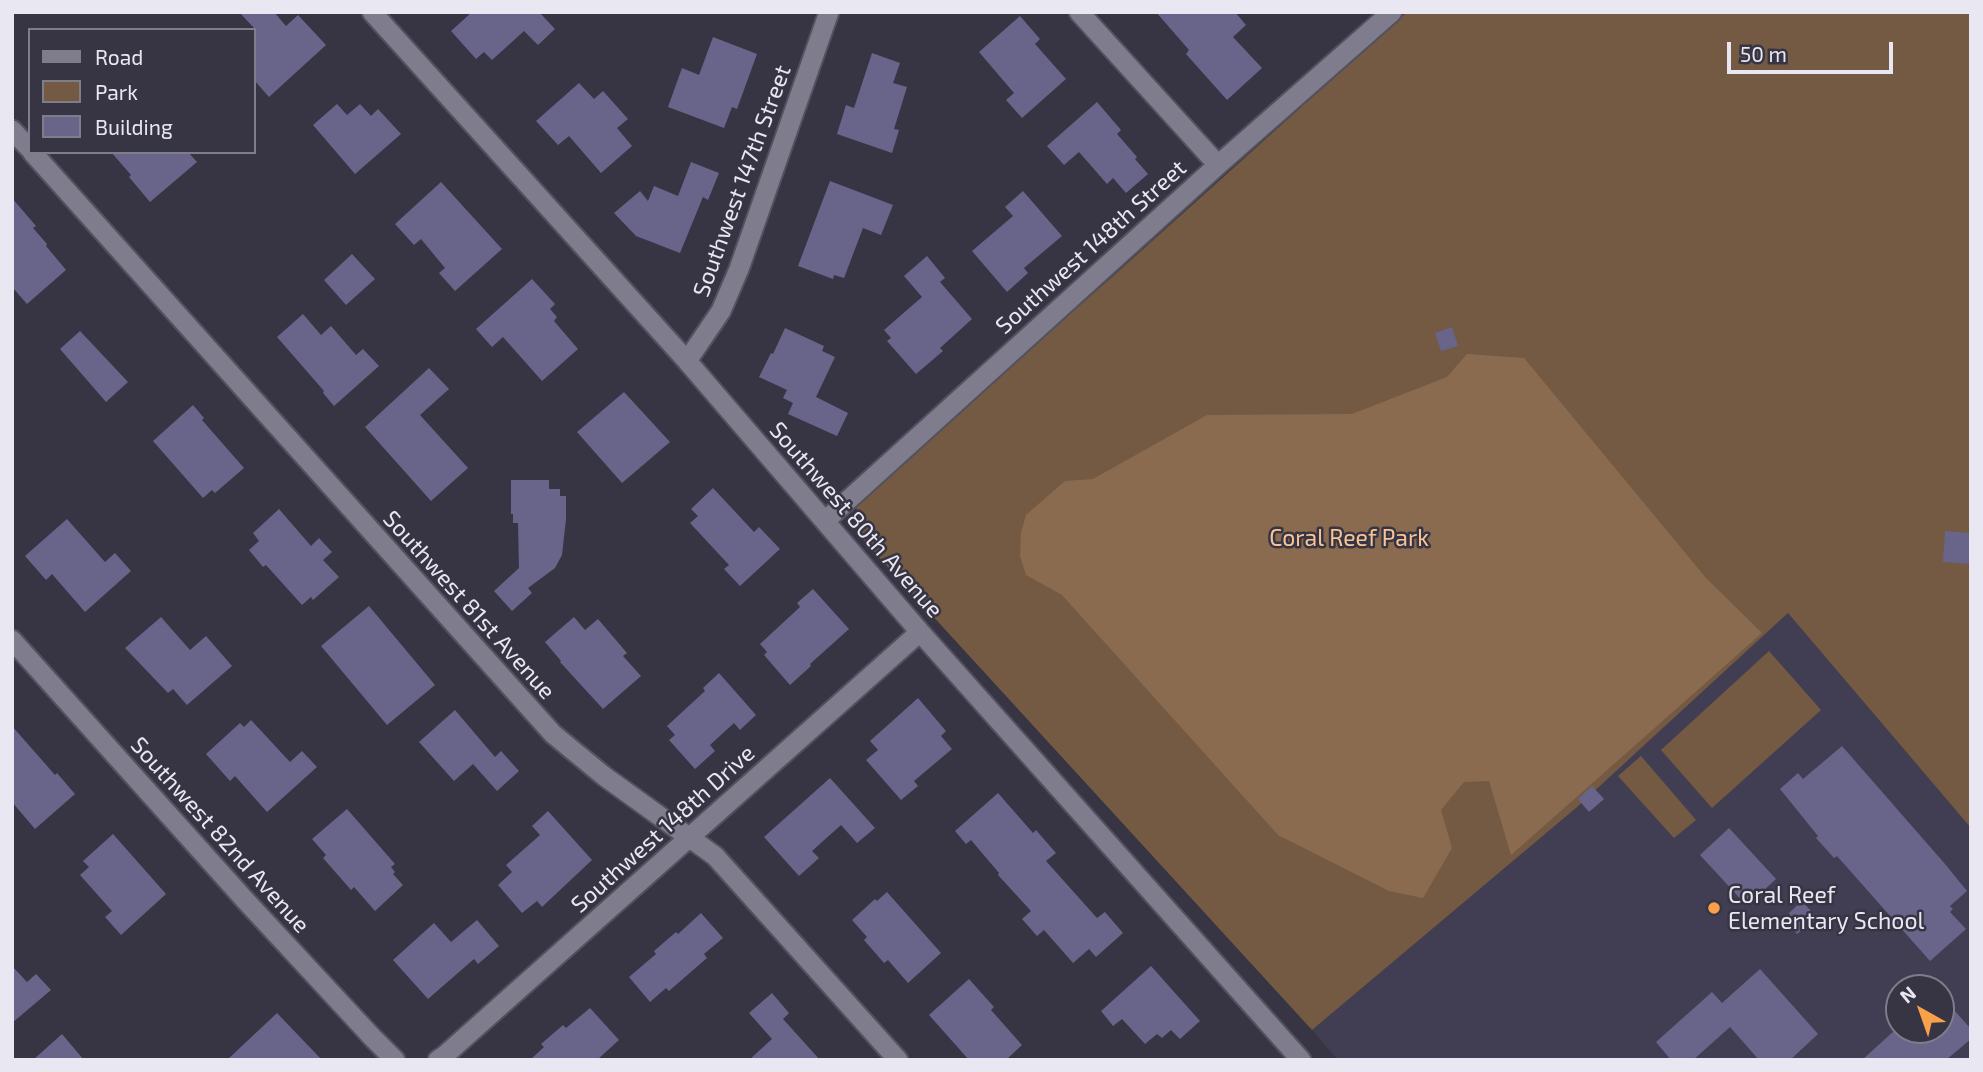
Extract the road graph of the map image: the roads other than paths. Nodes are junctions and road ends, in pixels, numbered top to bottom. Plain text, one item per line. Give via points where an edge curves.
1 (829, 12) edge
2 (1079, 12) edge
3 (1392, 12) edge
4 (381, 15) edge
5 (12, 130) edge
6 (28, 148) edge
7 (34, 154) edge
8 (1218, 165) junction
9 (687, 360) junction
10 (824, 521) junction
11 (920, 632) junction
12 (12, 640) edge
13 (691, 837) junction
14 (395, 1060) edge
15 (438, 1060) edge
16 (898, 1060) edge
17 (1301, 1060) edge

1 - 9 street, Southwest 147th Street via 739,270 720,311
2 - 8 street
3 - 8 street, Southwest 148th Street
4 - 9 street, Southwest 80th Avenue
5 - 6 street, Southwest 81st Avenue
7 - 13 street, Southwest 81st Avenue via 552,734
8 - 10 street, Southwest 148th Street
9 - 10 street, Southwest 80th Avenue
10 - 11 street, Southwest 80th Avenue
11 - 13 street, Southwest 148th Drive
11 - 17 street, Southwest 80th Avenue
12 - 14 street, Southwest 82nd Avenue
13 - 15 street, Southwest 148th Drive
13 - 16 street, Southwest 81st Avenue via 715,856

